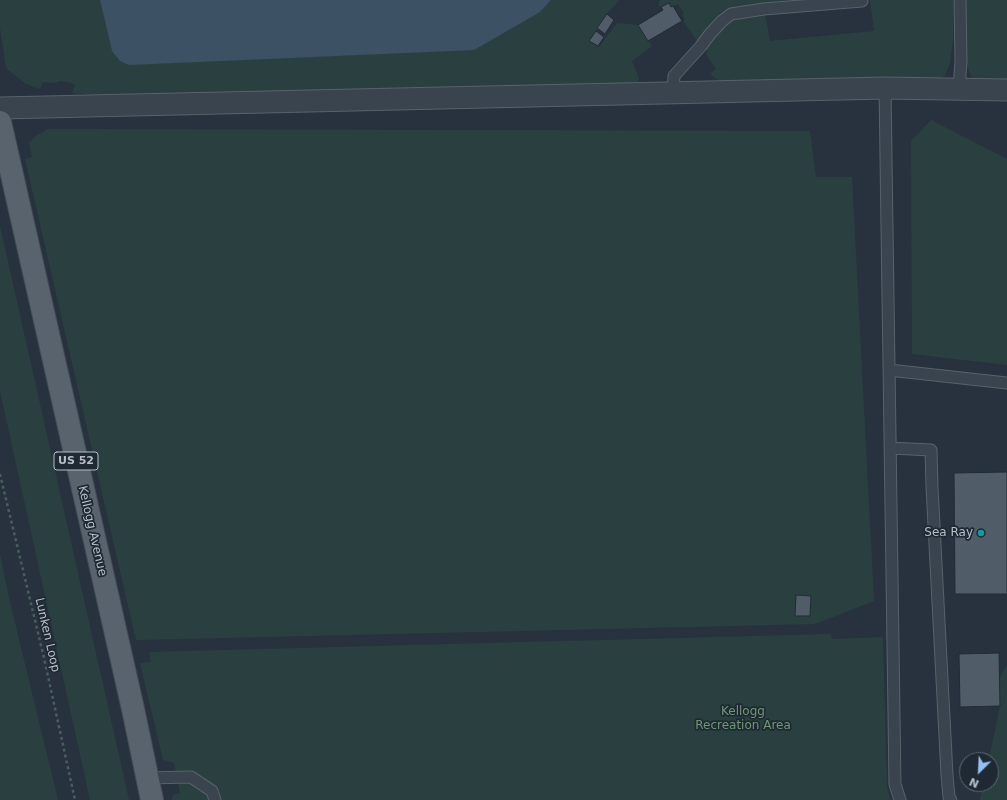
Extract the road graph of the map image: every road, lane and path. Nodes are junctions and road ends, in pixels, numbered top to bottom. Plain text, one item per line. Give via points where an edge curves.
1 (960, 0) edge
2 (862, 2) dead end
3 (885, 88) junction
4 (959, 89) junction
5 (1007, 90) edge
6 (673, 93) junction
7 (0, 108) edge
8 (0, 122) edge
9 (889, 370) junction
10 (1007, 383) edge
11 (890, 448) junction
12 (0, 474) edge
13 (147, 778) junction
14 (75, 800) edge
15 (152, 800) edge
16 (215, 800) edge
17 (900, 800) edge
18 (950, 800) edge

1 - 4 lane
2 - 6 lane via 764,9 732,14 722,21 674,76
3 - 4 street
3 - 6 street
3 - 9 lane
4 - 5 street
6 - 7 street
8 - 13 main road, Kellogg Avenue / US 52
9 - 10 lane
9 - 11 lane
11 - 17 lane via 895,784
11 - 18 lane via 932,450
12 - 14 path, Lunken Loop
13 - 15 main road, Kellogg Avenue / US 52
13 - 16 lane via 191,777 212,791

